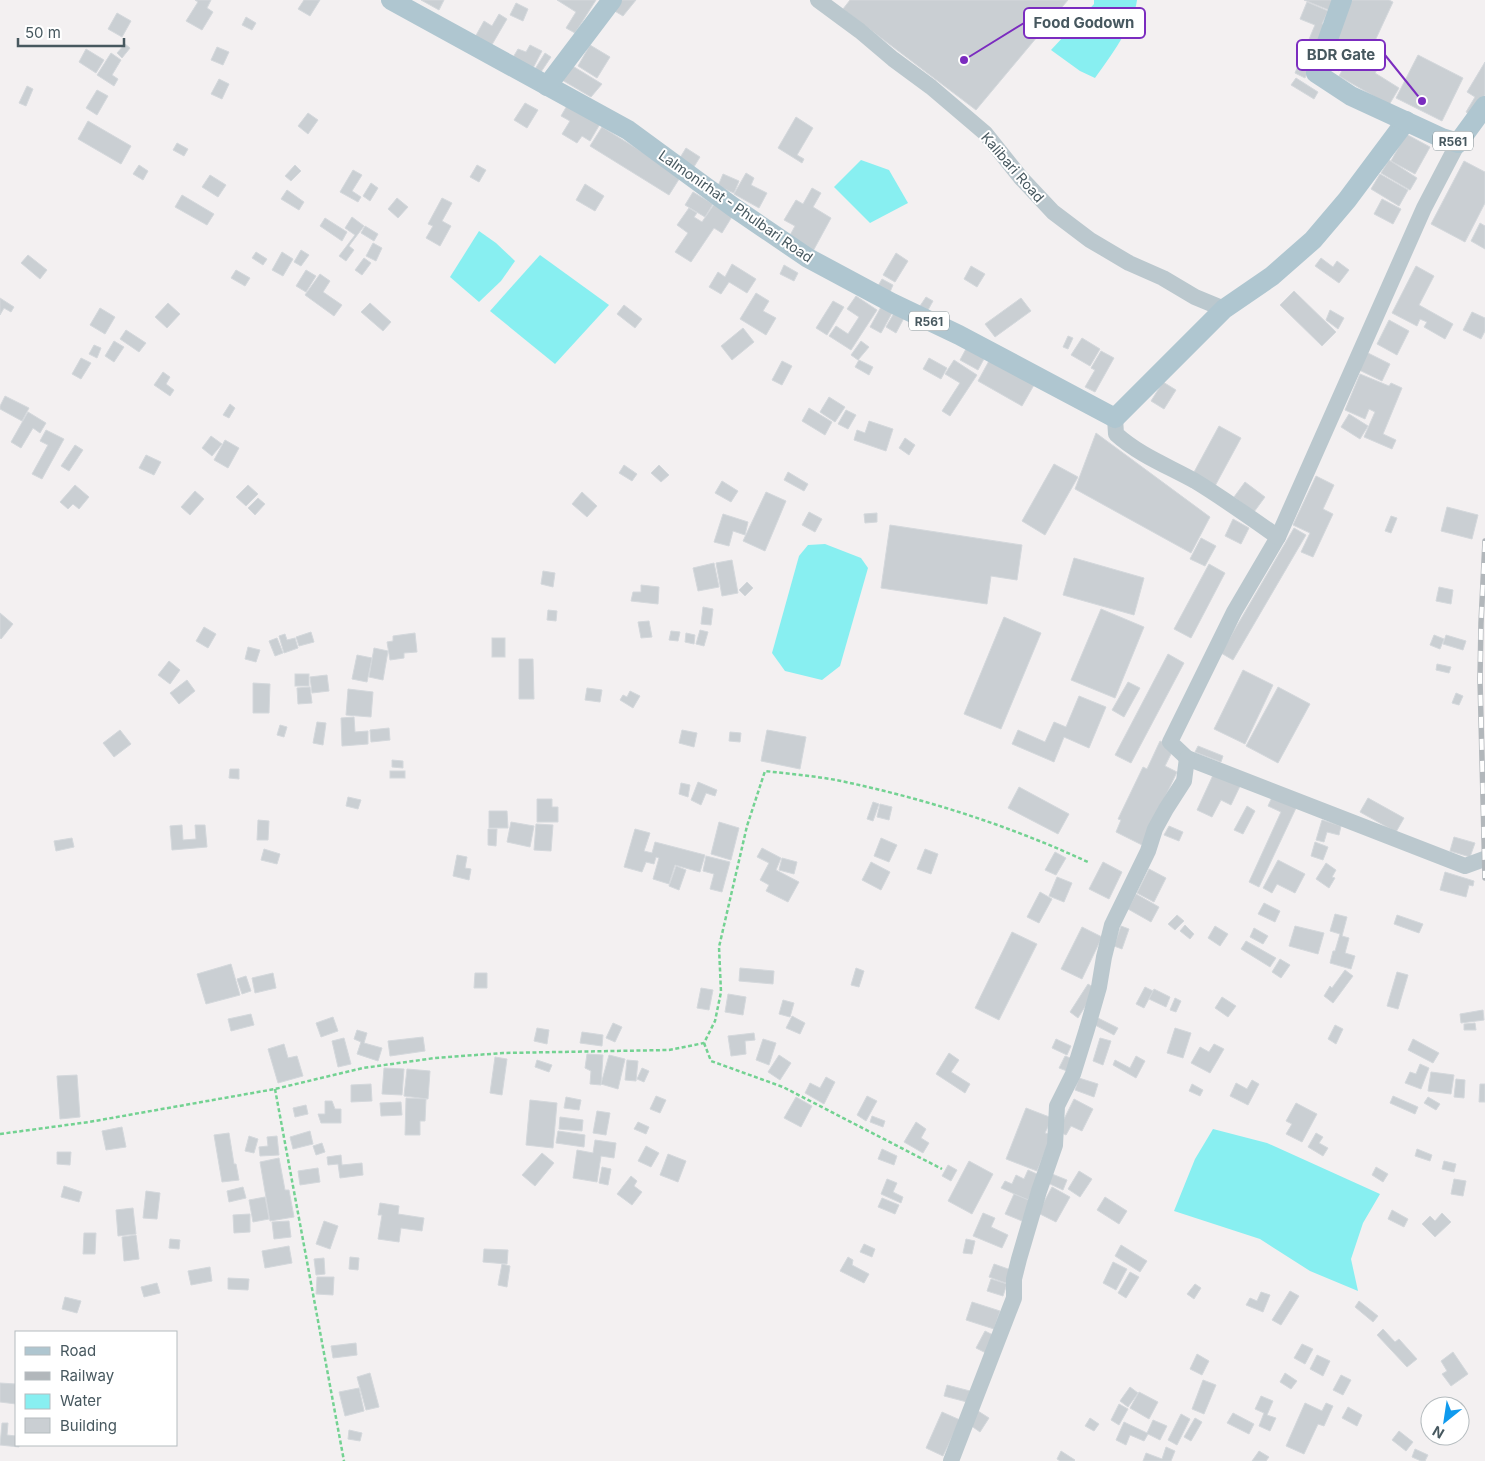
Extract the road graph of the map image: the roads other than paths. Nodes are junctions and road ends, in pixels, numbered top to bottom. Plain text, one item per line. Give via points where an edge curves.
1 (390, 0) edge
2 (612, 0) edge
3 (818, 0) edge
4 (1342, 0) edge
5 (546, 86) junction
6 (1485, 106) edge
7 (1406, 121) junction
8 (1458, 143) junction
9 (1224, 309) junction
10 (1115, 418) junction
11 (1278, 537) junction
12 (1187, 758) junction
13 (1485, 860) edge
14 (951, 1461) edge

1 - 5 main road, Lalmonirhat - Phulbari Road / R561
2 - 5 main road
3 - 9 street, Kalibari Road via 985,133 1053,212 1129,264
4 - 7 main road via 1316,73 1351,96
5 - 10 main road, Lalmonirhat - Phulbari Road / R561 via 628,130 808,258
6 - 8 main road, R561
7 - 8 main road, R561
7 - 9 main road via 1313,240 1272,276
8 - 11 street via 1424,208
9 - 10 main road
10 - 11 street via 1116,434 1126,442 1195,482
11 - 12 street via 1234,612 1170,742
12 - 13 street via 1465,866
12 - 14 street via 1184,781 1155,829 1148,851 1112,925 1087,1029 1073,1074 1057,1106 1055,1145 1019,1259 1014,1298

